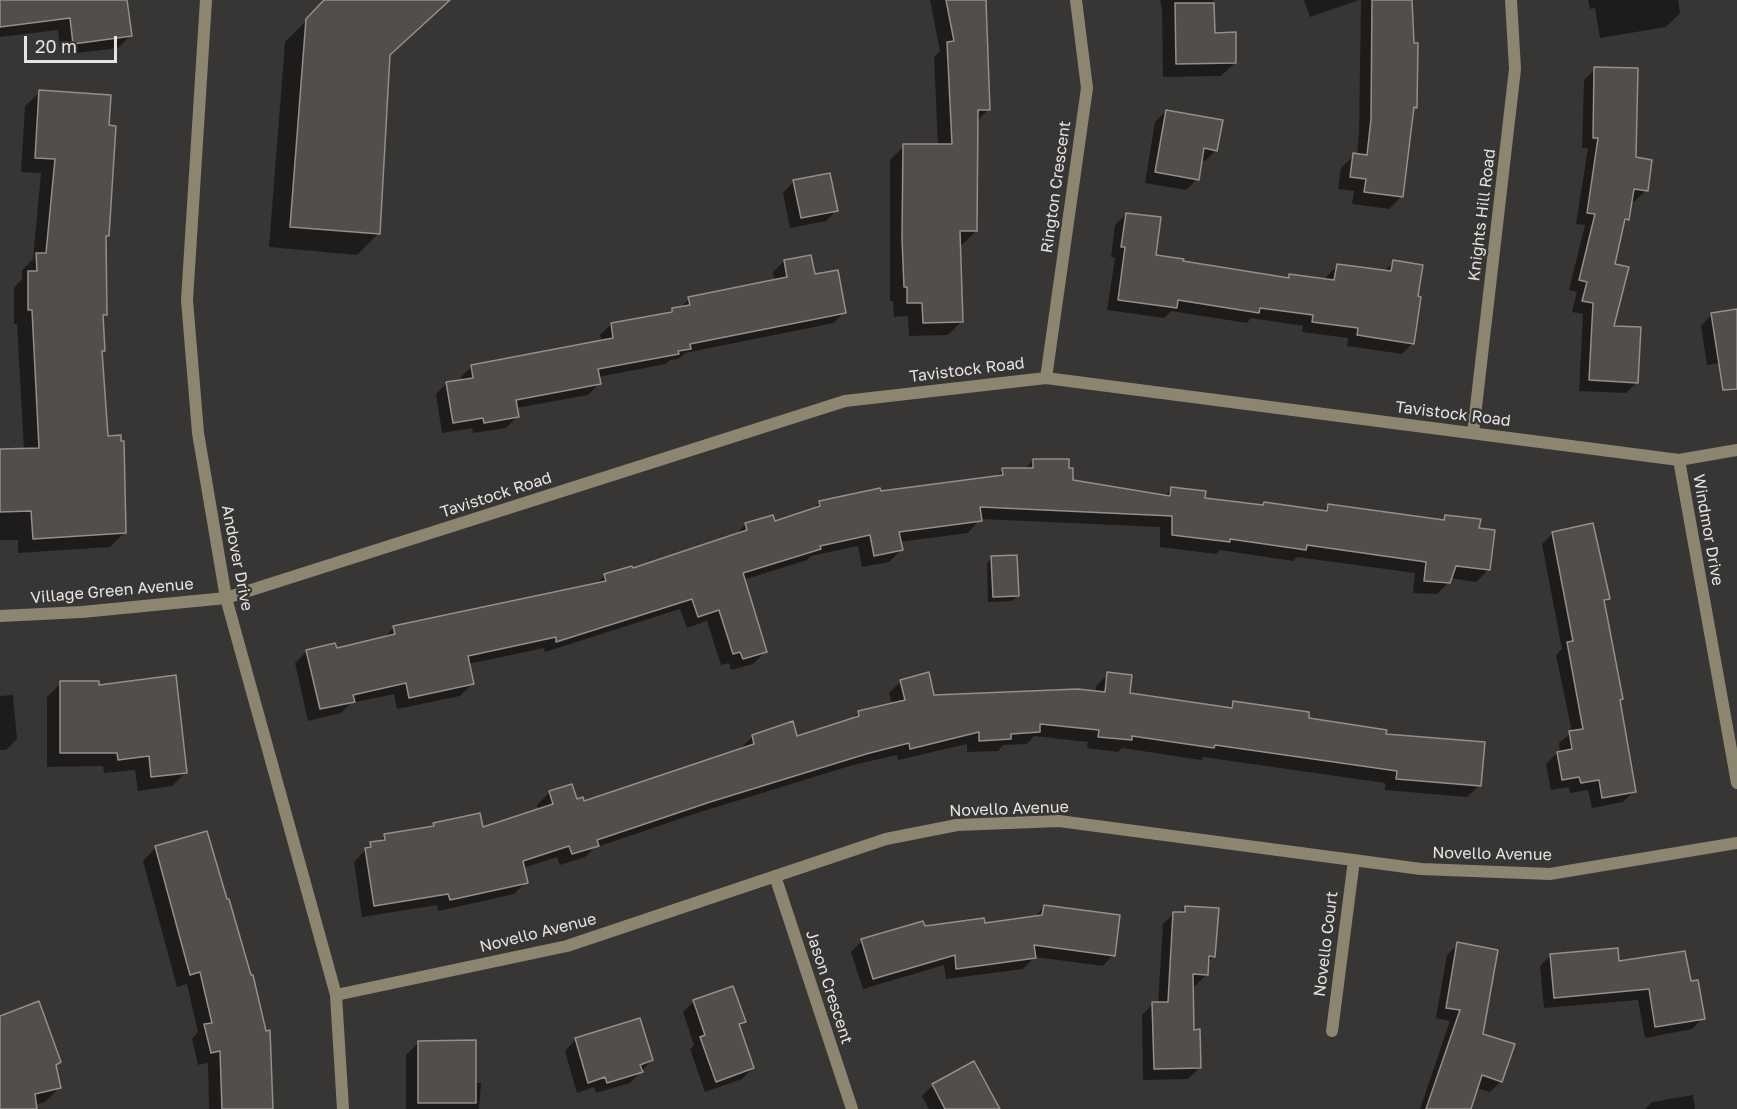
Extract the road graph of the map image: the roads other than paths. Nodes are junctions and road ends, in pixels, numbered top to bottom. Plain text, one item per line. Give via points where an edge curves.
1 (206, 0) edge
2 (1076, 0) edge
3 (1511, 0) edge
4 (1046, 378) junction
5 (1473, 433) junction
6 (1737, 450) edge
7 (1679, 460) junction
8 (226, 598) junction
9 (0, 616) edge
10 (1737, 783) edge
11 (1737, 843) edge
12 (1354, 860) junction
13 (775, 876) junction
14 (336, 996) junction
15 (1332, 1031) dead end
16 (343, 1109) edge
17 (852, 1109) edge

1 - 8 street, Andover Drive via 187,300 198,433
2 - 4 street, Rington Crescent via 1087,88
3 - 5 street, Knights Hill Road via 1515,69
4 - 5 street, Tavistock Road
4 - 8 street, Tavistock Road via 845,401
5 - 7 street, Tavistock Road
6 - 7 street, Tavistock Road
7 - 10 street, Windmor Drive
8 - 9 street, Village Green Avenue
8 - 14 street, Andover Drive
11 - 12 street, Novello Avenue via 1550,874 1421,869
12 - 13 street, Novello Avenue via 1059,821 957,825 886,839
12 - 15 street, Novello Court
13 - 14 street, Novello Avenue via 567,946
13 - 17 street, Jason Crescent
14 - 16 street, Andover Drive

